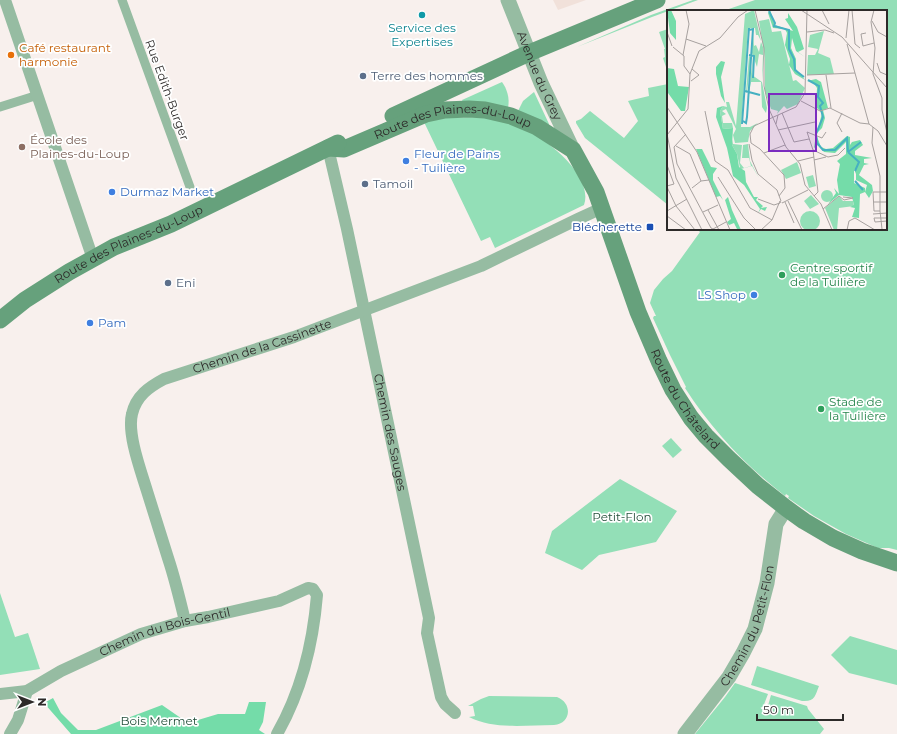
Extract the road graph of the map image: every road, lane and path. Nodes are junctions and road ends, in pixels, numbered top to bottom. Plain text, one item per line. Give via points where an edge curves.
1 (5, 0) edge
2 (122, 0) edge
3 (508, 0) edge
4 (657, 0) edge
5 (529, 53) junction
6 (38, 95) junction
7 (0, 107) edge
8 (328, 148) junction
9 (573, 150) junction
10 (190, 187) dead end
11 (602, 208) junction
12 (93, 258) junction
13 (364, 311) junction
14 (0, 320) edge
15 (786, 508) junction
16 (897, 563) edge
17 (185, 621) junction
18 (27, 691) junction
19 (0, 694) edge
20 (455, 713) dead end
21 (279, 729) edge
22 (10, 734) edge
23 (685, 734) edge

1 - 6 street
2 - 10 street, Rue Edith-Burger
3 - 5 street, Avenue du Grey
4 - 5 main road, Route des Plaines-du-Loup
5 - 8 main road, Route des Plaines-du-Loup
5 - 9 street, Avenue du Grey
6 - 7 street
6 - 12 street
8 - 9 main road, Route des Plaines-du-Loup via 344,149 426,114 469,109 511,116 537,127
8 - 12 main road, Route des Plaines-du-Loup via 171,224
8 - 13 street, Chemin des Sauges
9 - 11 main road, Route du Châtelard
11 - 13 street, Chemin de la Cassinette via 481,266
11 - 15 main road, Route du Châtelard via 638,312 673,390 706,436 758,486
12 - 14 main road, Route des Plaines-du-Loup via 25,300
13 - 17 street, Chemin de la Cassinette via 294,337 164,379 141,395 136,403 130,428
13 - 20 street, Chemin des Sauges via 429,618 427,633 441,697
15 - 16 main road, Route du Châtelard via 833,538
15 - 23 street, Chemin du Petit-Flon via 776,524 767,583 755,629 729,676
17 - 18 street, Chemin du Bois-Gentil via 141,634 61,671
17 - 21 street, Chemin du Bois-Gentil via 279,601 308,588 313,589 317,595 310,649 296,695
18 - 19 street, Chemin du Bois-Gentil
18 - 22 street via 18,720

